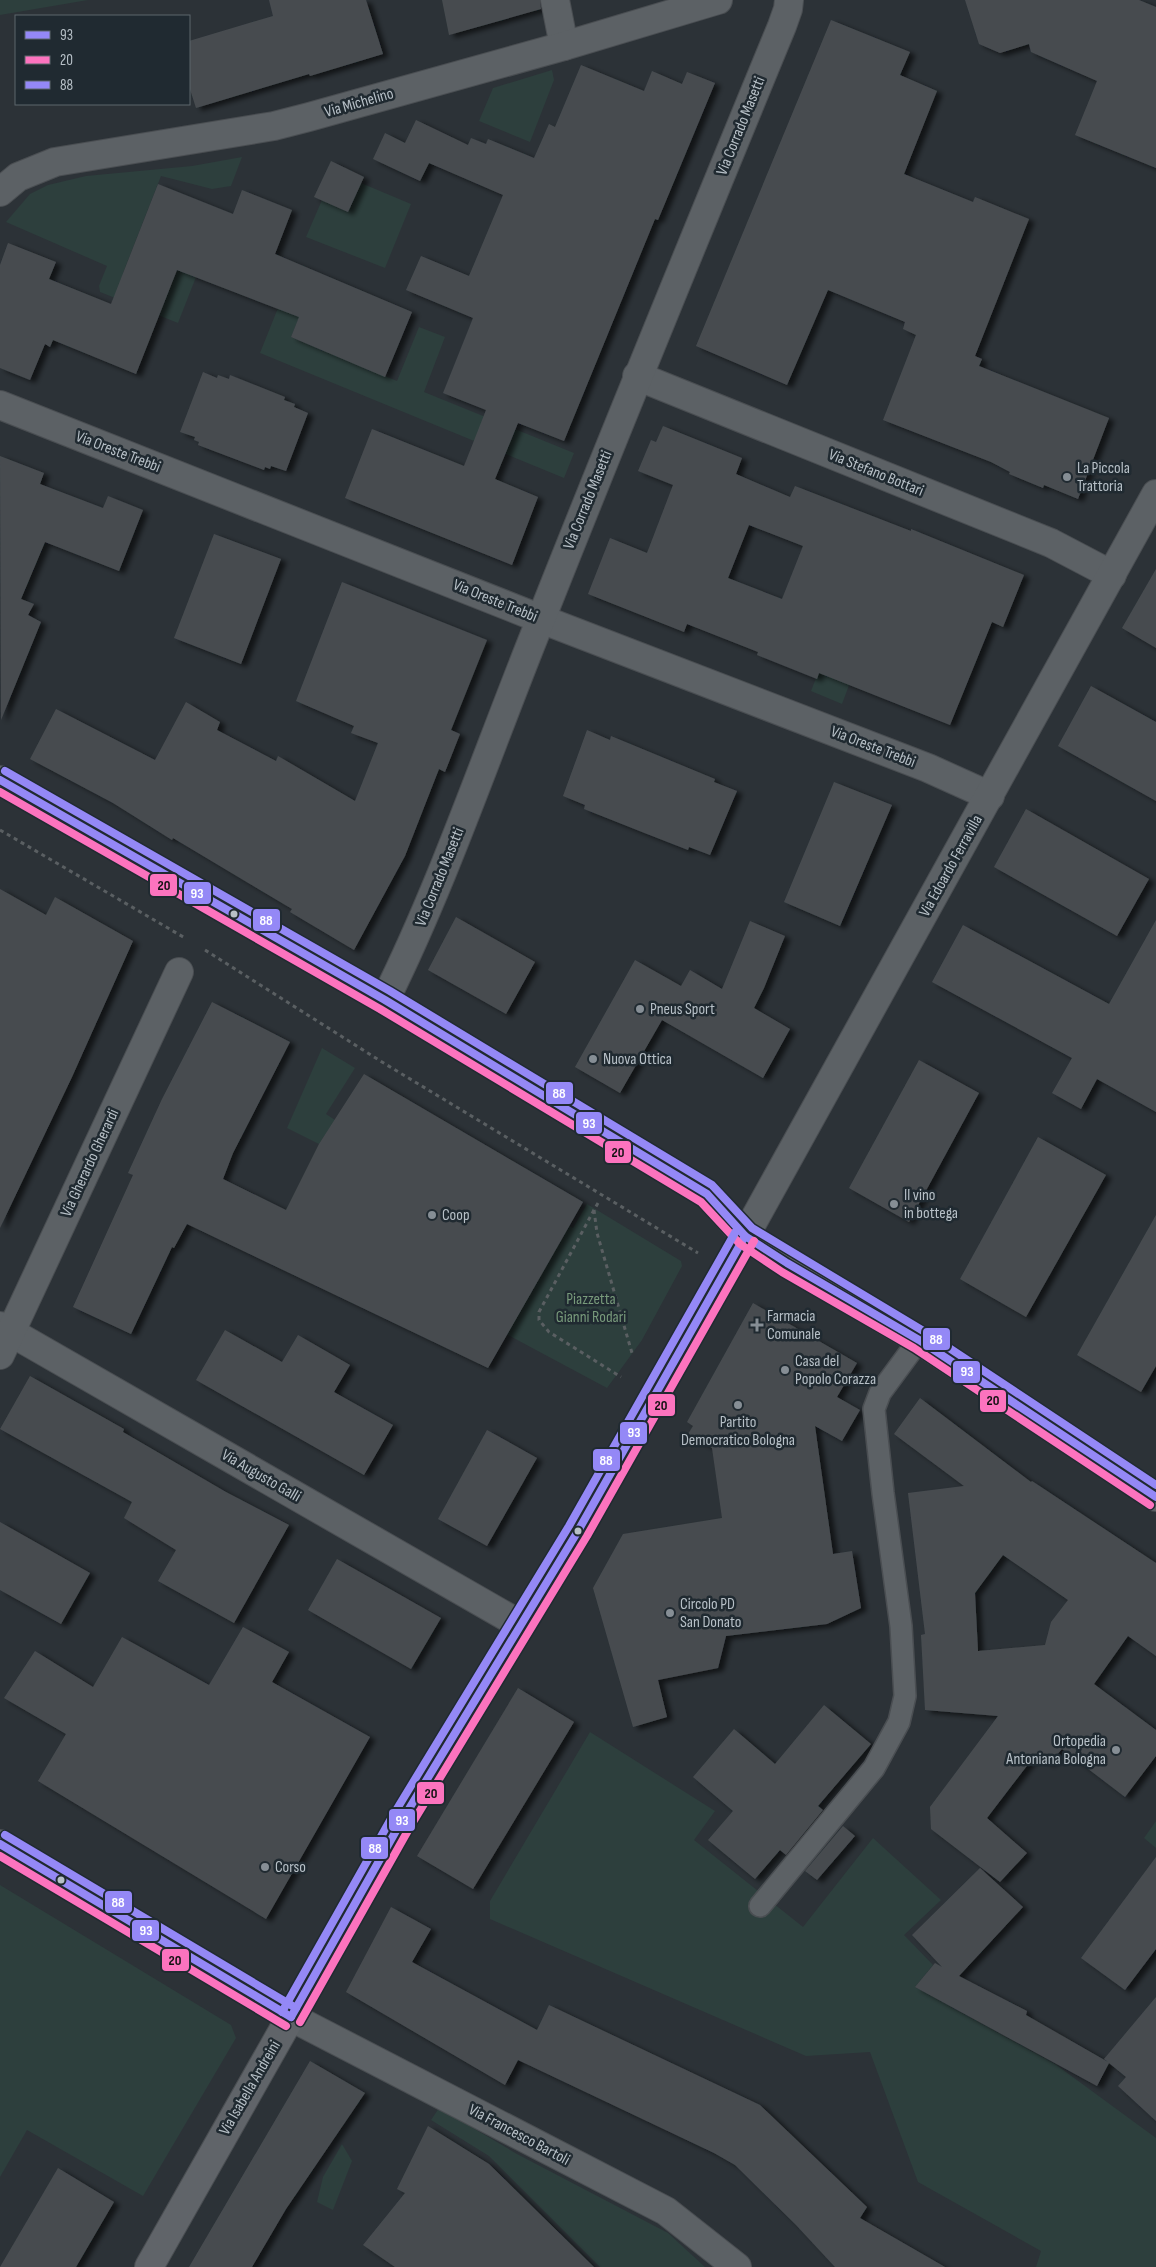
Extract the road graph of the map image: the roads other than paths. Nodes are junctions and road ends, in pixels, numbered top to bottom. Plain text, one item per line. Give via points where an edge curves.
1 (555, 0) edge
2 (718, 0) edge
3 (789, 0) edge
4 (564, 46) junction
5 (0, 192) edge
6 (637, 376) junction
7 (0, 405) edge
8 (1156, 494) edge
9 (1112, 575) junction
10 (540, 619) junction
11 (0, 780) edge
12 (990, 796) junction
13 (179, 972) dead end
14 (385, 1000) junction
15 (745, 1236) junction
16 (4, 1337) edge
17 (918, 1340) junction
18 (1156, 1496) edge
19 (521, 1625) junction
20 (0, 1844) edge
21 (760, 1906) dead end
22 (291, 2017) junction
23 (149, 2267) edge
24 (737, 2267) edge

1 - 4 street
2 - 4 street, Via Michelino
3 - 6 street, Via Corrado Masetti via 782,26
4 - 5 street, Via Michelino via 274,126 55,162 18,177
6 - 9 street, Via Stefano Bottari via 1051,543
6 - 10 street, Via Corrado Masetti
7 - 10 street, Via Oreste Trebbi
8 - 9 street, Via Edoardo Ferravilla
9 - 12 street, Via Edoardo Ferravilla
10 - 12 street, Via Oreste Trebbi via 918,764
10 - 14 street, Via Corrado Masetti via 432,898
11 - 14 main road
12 - 15 street, Via Edoardo Ferravilla
13 - 16 street, Via Gherardo Gherardi
14 - 15 main road via 707,1194
15 - 17 main road
15 - 19 main road, Via Isabella Andreini
16 - 19 street, Via Augusto Galli
17 - 18 main road
17 - 21 lane via 880,1394 874,1409 901,1626 905,1696 900,1722 874,1768
19 - 22 main road, Via Isabella Andreini via 401,1822
20 - 22 street, Via Francesco Bartoli
22 - 23 main road, Via Isabella Andreini
22 - 24 street, Via Francesco Bartoli via 666,2211

